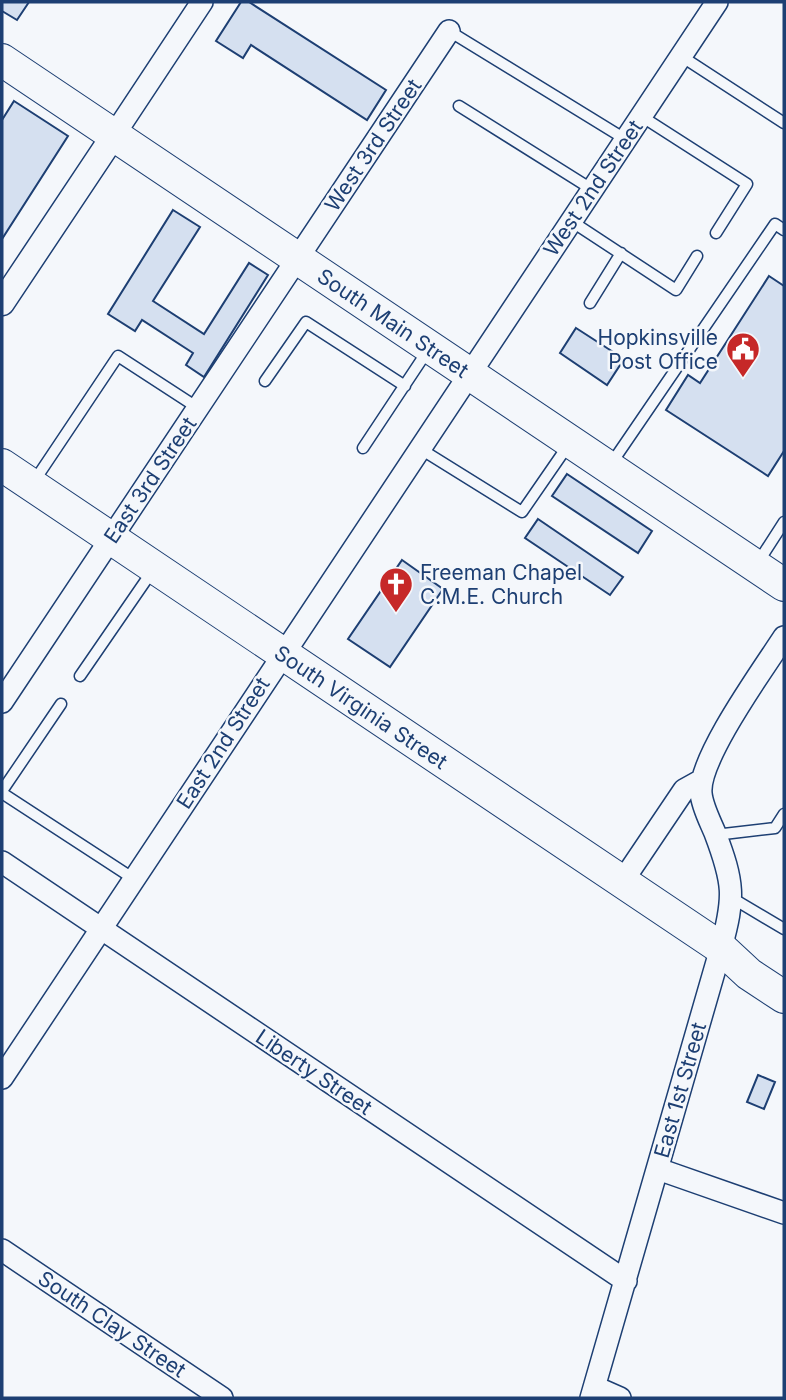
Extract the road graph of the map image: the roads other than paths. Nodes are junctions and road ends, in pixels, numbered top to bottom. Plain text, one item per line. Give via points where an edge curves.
1 (202, 2) edge
2 (717, 2) edge
3 (449, 31) joint
4 (681, 56) junction
5 (2, 60) edge
6 (459, 106) dead end
7 (641, 116) junction
8 (784, 123) edge
9 (114, 135) junction
10 (625, 139) junction
11 (593, 190) junction
12 (571, 221) junction
13 (784, 230) edge
14 (716, 233) dead end
15 (621, 253) junction
16 (697, 256) dead end
17 (298, 258) junction
18 (2, 303) edge
19 (590, 303) dead end
20 (430, 348) junction
21 (469, 374) junction
22 (265, 381) dead end
23 (405, 386) junction
24 (198, 408) junction
25 (571, 442) junction
26 (363, 448) dead end
27 (419, 448) junction
28 (2, 465) edge
29 (609, 467) junction
30 (32, 485) junction
31 (784, 522) edge
32 (111, 538) junction
33 (755, 566) junction
34 (154, 568) junction
35 (784, 586) edge
36 (784, 637) edge
37 (282, 653) junction
38 (80, 676) dead end
39 (2, 702) edge
40 (61, 704) dead end
41 (702, 780) junction
42 (2, 792) edge
43 (784, 814) edge
44 (715, 835) junction
45 (2, 862) edge
46 (134, 879) junction
47 (622, 882) junction
48 (732, 898) junction
49 (101, 929) junction
50 (784, 929) edge
51 (721, 948) junction
52 (784, 997) edge
53 (2, 1078) edge
54 (658, 1169) junction
55 (784, 1213) edge
56 (2, 1250) edge
57 (626, 1282) junction
58 (593, 1393) edge
59 (222, 1398) edge
60 (620, 1398) edge

1 - 9 street
2 - 4 street, West 2nd Street
3 - 10 lane
3 - 17 street, West 3rd Street
4 - 7 street, West 2nd Street
4 - 8 lane
5 - 9 main road, South Main Street
6 - 11 lane
7 - 10 street, West 2nd Street
7 - 14 lane via 747,184
9 - 17 main road, South Main Street
9 - 18 street
10 - 11 street, West 2nd Street
11 - 12 street, West 2nd Street
12 - 15 lane
12 - 21 street, West 2nd Street
13 - 29 lane via 775,224
15 - 16 lane via 676,290
15 - 19 lane
17 - 20 main road, South Main Street
17 - 24 street, East 3rd Street
20 - 21 main road, South Main Street
20 - 23 lane
21 - 25 main road, South Main Street
21 - 27 street, East 2nd Street
22 - 23 lane via 306,322
23 - 26 lane
24 - 30 lane via 118,356
24 - 32 street, East 3rd Street
25 - 27 lane via 522,512
25 - 29 main road, South Main Street
27 - 37 street, East 2nd Street
28 - 30 main road, South Virginia Street
29 - 33 main road, South Main Street
30 - 32 main road, South Virginia Street
31 - 33 lane
32 - 34 main road, South Virginia Street
32 - 39 street, East 3rd Street
33 - 35 main road, South Main Street
34 - 37 main road, South Virginia Street
34 - 38 lane
36 - 41 street via 729,721
37 - 46 street, East 2nd Street
37 - 47 main road, South Virginia Street
40 - 42 lane
41 - 44 street, East 1st Street via 701,792
41 - 47 street via 684,790
42 - 46 lane
43 - 44 lane via 775,828
44 - 48 street, East 1st Street
45 - 49 street, Liberty Street
46 - 49 street, East 2nd Street
47 - 51 main road, South Virginia Street
48 - 50 lane
48 - 51 street, East 1st Street
49 - 53 street, East 2nd Street
49 - 57 street, Liberty Street
51 - 52 main road, South Virginia Street
51 - 54 street, East 1st Street
54 - 55 street
54 - 57 street, East 1st Street
56 - 59 street, South Clay Street
57 - 58 street, East 1st Street
58 - 60 street

